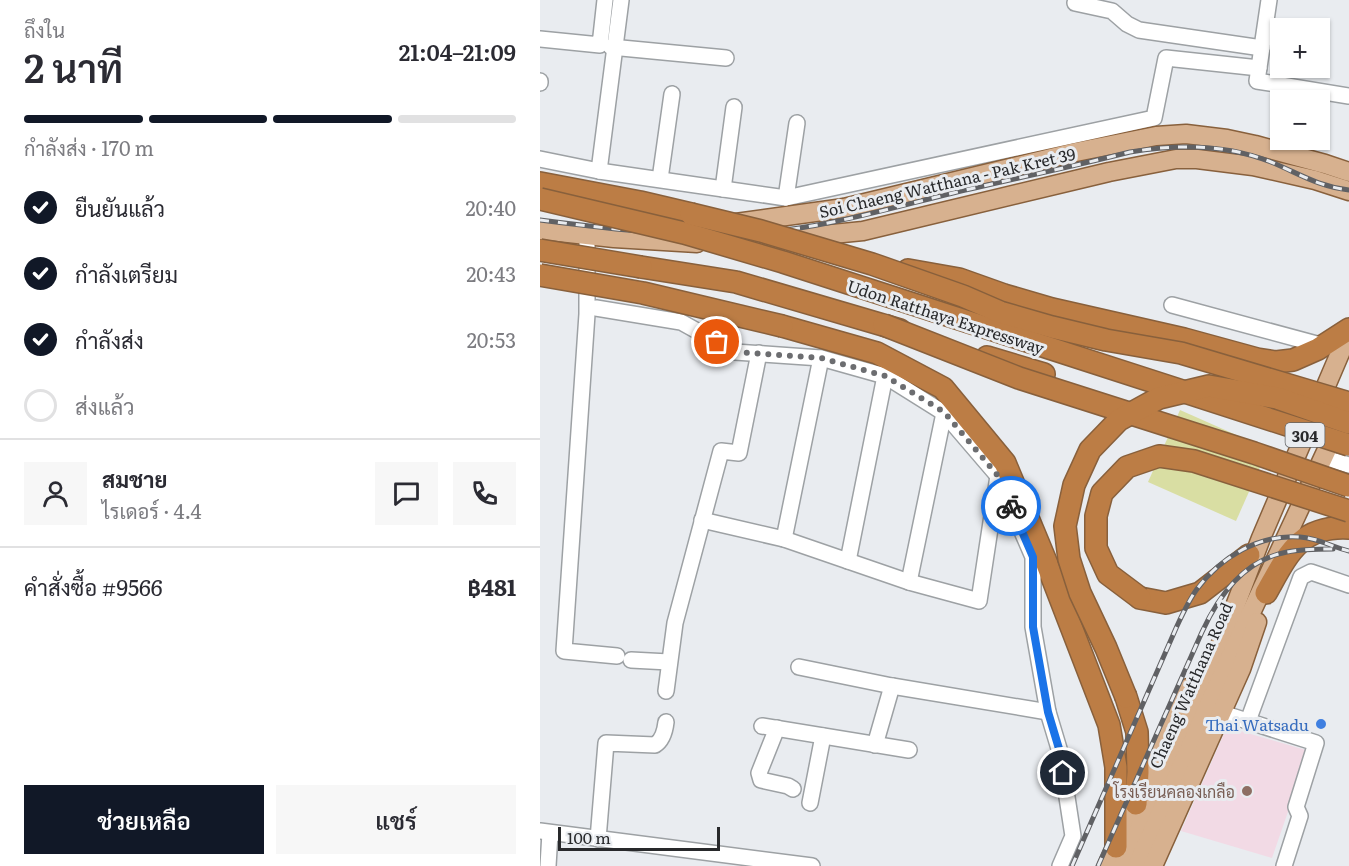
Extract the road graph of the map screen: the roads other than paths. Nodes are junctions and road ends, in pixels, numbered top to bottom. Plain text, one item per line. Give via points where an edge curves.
1 (605, 0) edge
2 (621, 0) edge
3 (1269, 0) edge
4 (1075, 3) dead end
5 (540, 39) edge
6 (609, 46) junction
7 (1262, 48) junction
8 (726, 58) dead end
9 (1259, 68) junction
10 (672, 94) dead end
11 (1349, 96) edge
12 (734, 107) dead end
13 (797, 123) dead end
14 (1217, 137) junction
15 (540, 159) edge
16 (1216, 161) junction
17 (599, 171) junction
18 (1349, 172) edge
19 (660, 179) junction
20 (540, 183) edge
21 (723, 189) junction
22 (1349, 191) edge
23 (786, 198) junction
24 (540, 199) edge
25 (540, 209) edge
26 (540, 230) edge
27 (587, 234) junction
28 (540, 250) edge
29 (872, 264) junction
30 (540, 275) edge
31 (1172, 305) dead end
32 (596, 308) dead end
33 (884, 325) junction
34 (1349, 330) edge
35 (1324, 346) junction
36 (759, 353) junction
37 (821, 358) junction
38 (885, 376) junction
39 (1192, 377) dead end
40 (1349, 402) edge
41 (944, 412) junction
42 (1310, 423) junction
43 (1349, 423) edge
44 (1349, 446) edge
45 (1325, 458) junction
46 (1349, 465) edge
47 (1349, 471) edge
48 (998, 476) junction
49 (1349, 488) edge
50 (702, 520) junction
51 (1349, 522) edge
52 (784, 539) junction
53 (1255, 547) junction
54 (848, 561) junction
55 (1275, 562) junction
56 (909, 582) junction
57 (1349, 585) edge
58 (1266, 593) junction
59 (669, 663) junction
60 (799, 667) dead end
61 (892, 686) junction
62 (666, 691) dead end
63 (1048, 712) junction
64 (1222, 713) junction
65 (1248, 721) junction
66 (666, 722) dead end
67 (823, 736) junction
68 (875, 745) junction
69 (909, 750) dead end
70 (793, 789) dead end
71 (810, 803) dead end
72 (1136, 804) junction
73 (545, 832) edge
74 (598, 839) junction
75 (1125, 853) edge
76 (548, 866) edge
77 (812, 866) edge
78 (1060, 866) edge
79 (1137, 866) edge
80 (1153, 866) edge
81 (1284, 866) edge

1 - 6 street
2 - 6 street
3 - 7 street
4 - 7 street via 1112,11 1140,30
5 - 6 street
6 - 8 street
6 - 17 street
7 - 9 street
9 - 11 street via 1257,81
9 - 23 street via 1166,58 1154,118
10 - 19 street
12 - 21 street
13 - 23 street
14 - 16 street
14 - 18 main road, Soi Chaeng Watthana - Pak Kret 39
14 - 25 main road, Soi Chaeng Watthana - Pak Kret 39 via 1156,136 844,208 717,226
15 - 17 street
16 - 22 main road, Soi Chaeng Watthana - Pak Kret 39 via 1315,180
16 - 27 main road, Soi Chaeng Watthana - Pak Kret 39 via 1176,159 1145,164 863,231 727,245
17 - 19 street
19 - 21 street
20 - 29 highway, bridge via 761,231
21 - 23 street
24 - 44 highway, Udon Ratthaya Expressway, bridge via 684,233 783,262
26 - 27 main road, Soi Chaeng Watthana - Pak Kret 39
27 - 59 street via 587,314 564,651
28 - 33 highway, Udon Ratthaya Expressway, bridge via 736,282
29 - 35 highway, bridge via 959,279 1052,309 1257,359 1293,360
29 - 40 highway, bridge via 1000,312 1106,340 1181,353
30 - 75 highway, bridge via 642,293 782,326 877,353 943,388 1005,463 1045,559 1109,725
31 - 35 street
32 - 36 street via 681,322 735,352
33 - 47 highway, Udon Ratthaya Expressway, bridge
33 - 49 highway, bridge via 1018,378 1254,453
34 - 35 highway
34 - 42 main road, Chaeng Watthana Road / 304
36 - 37 street
36 - 50 street via 739,453 721,451
37 - 38 street
37 - 52 street
38 - 41 street
38 - 54 street
39 - 42 street
40 - 45 main road, Chaeng Watthana Road / 304
41 - 48 street
41 - 56 street
42 - 53 main road, Chaeng Watthana Road / 304
43 - 72 highway, bridge via 1277,398 1209,386 1160,398 1139,409 1119,420 1090,450 1074,485 1065,526 1069,559 1137,732
45 - 46 street
45 - 55 main road, Chaeng Watthana Road / 304
48 - 56 street via 979,601
48 - 63 street via 1033,557 1033,627
49 - 51 street via 1341,511 1342,522
50 - 52 street
50 - 59 street via 675,623
51 - 53 highway, bridge via 1194,461 1159,456 1127,467 1102,493 1096,516 1096,548 1108,574 1140,598 1166,603 1200,593
51 - 58 highway via 1302,540 1292,549
52 - 54 street
53 - 72 main road, Chaeng Watthana Road / 304
53 - 75 main road, Chaeng Watthana Road via 1216,656
54 - 56 street
55 - 58 main road, Chaeng Watthana Road / 304
55 - 75 main road, Chaeng Watthana Road via 1229,660
57 - 65 street via 1311,572 1301,577
58 - 64 main road, Chaeng Watthana Road / 304
59 - 62 street
60 - 61 street
61 - 63 street
61 - 68 street
63 - 78 street via 1060,752 1073,836
64 - 65 street
64 - 80 main road, Chaeng Watthana Road / 304
65 - 81 street via 1316,743 1296,807 1300,816
66 - 74 street via 662,738 655,745 606,743
67 - 68 street
67 - 70 street via 770,727 759,777
67 - 71 street
68 - 69 street
72 - 75 main road, Chaeng Watthana Road / 304
73 - 74 street
73 - 76 street
74 - 77 street
75 - 79 main road, Chaeng Watthana Road

